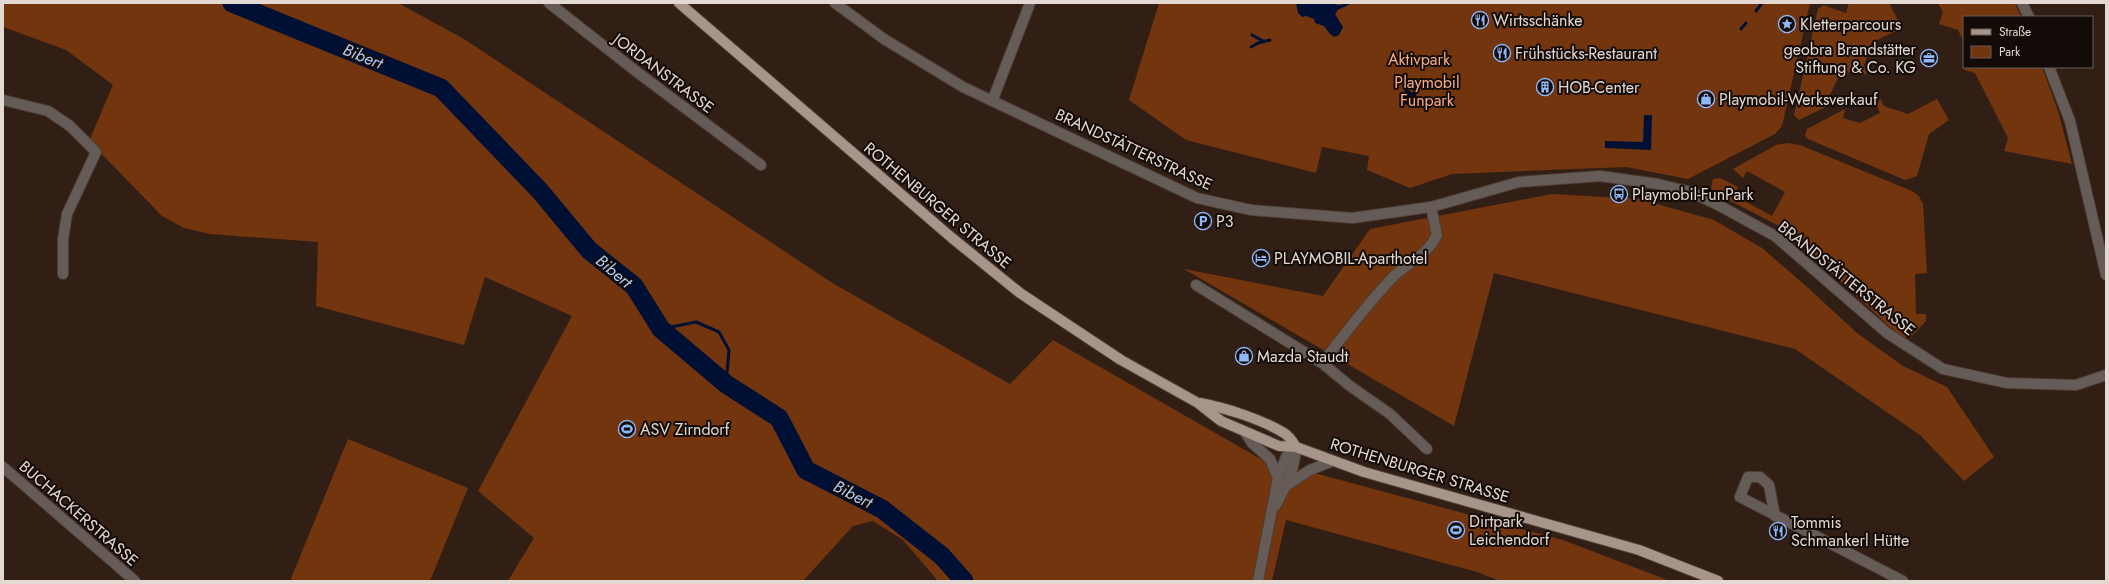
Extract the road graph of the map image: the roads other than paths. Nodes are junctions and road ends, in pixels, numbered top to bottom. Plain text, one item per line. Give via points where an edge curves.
1 (549, 3) edge
2 (679, 3) edge
3 (835, 3) edge
4 (1030, 3) edge
5 (2022, 3) edge
6 (2028, 16) edge
7 (2048, 68) edge
8 (992, 99) junction
9 (3, 100) edge
10 (760, 165) dead end
11 (1431, 207) junction
12 (63, 274) dead end
13 (2106, 275) edge
14 (1196, 285) dead end
15 (1322, 363) junction
16 (2106, 375) edge
17 (1198, 403) junction
18 (1245, 432) junction
19 (1296, 447) junction
20 (1427, 449) dead end
21 (1333, 461) junction
22 (3, 466) edge
23 (1278, 478) junction
24 (1287, 485) junction
25 (1272, 512) junction
26 (1775, 516) dead end
27 (135, 581) edge
28 (1258, 581) edge
29 (1718, 581) edge
30 (1903, 581) edge

1 - 10 street, JORDANSTRASSE
2 - 17 main road, ROTHENBURGER STRASSE via 952,238 1020,293 1121,360
3 - 8 street, BRANDSTÄTTERSTRASSE via 884,40 963,87
4 - 8 street
5 - 6 street
7 - 13 street via 2070,121
8 - 11 street, BRANDSTÄTTERSTRASSE via 1197,198 1250,210 1352,218
9 - 12 street via 48,111 70,126 96,152 67,214 63,240
11 - 15 street via 1437,235 1431,248 1394,276
11 - 16 street, BRANDSTÄTTERSTRASSE via 1519,182 1600,176 1658,184 1691,192 1775,236 1887,333 1943,369 2007,384 2076,385
14 - 15 street
15 - 20 street via 1390,414
17 - 18 main road, ROTHENBURGER STRASSE via 1221,421
17 - 19 main road, ROTHENBURGER STRASSE via 1225,408 1270,426 1285,433
18 - 19 main road, ROTHENBURGER STRASSE via 1279,446
18 - 23 street via 1252,443 1270,459
19 - 21 main road, ROTHENBURGER STRASSE
19 - 23 street via 1286,458
19 - 24 street via 1295,460
21 - 24 street via 1310,470
21 - 29 main road, ROTHENBURGER STRASSE via 1437,494 1632,548
22 - 27 street, BUCHACKERSTRASSE
23 - 25 street
24 - 25 street
25 - 28 street
26 - 30 street

